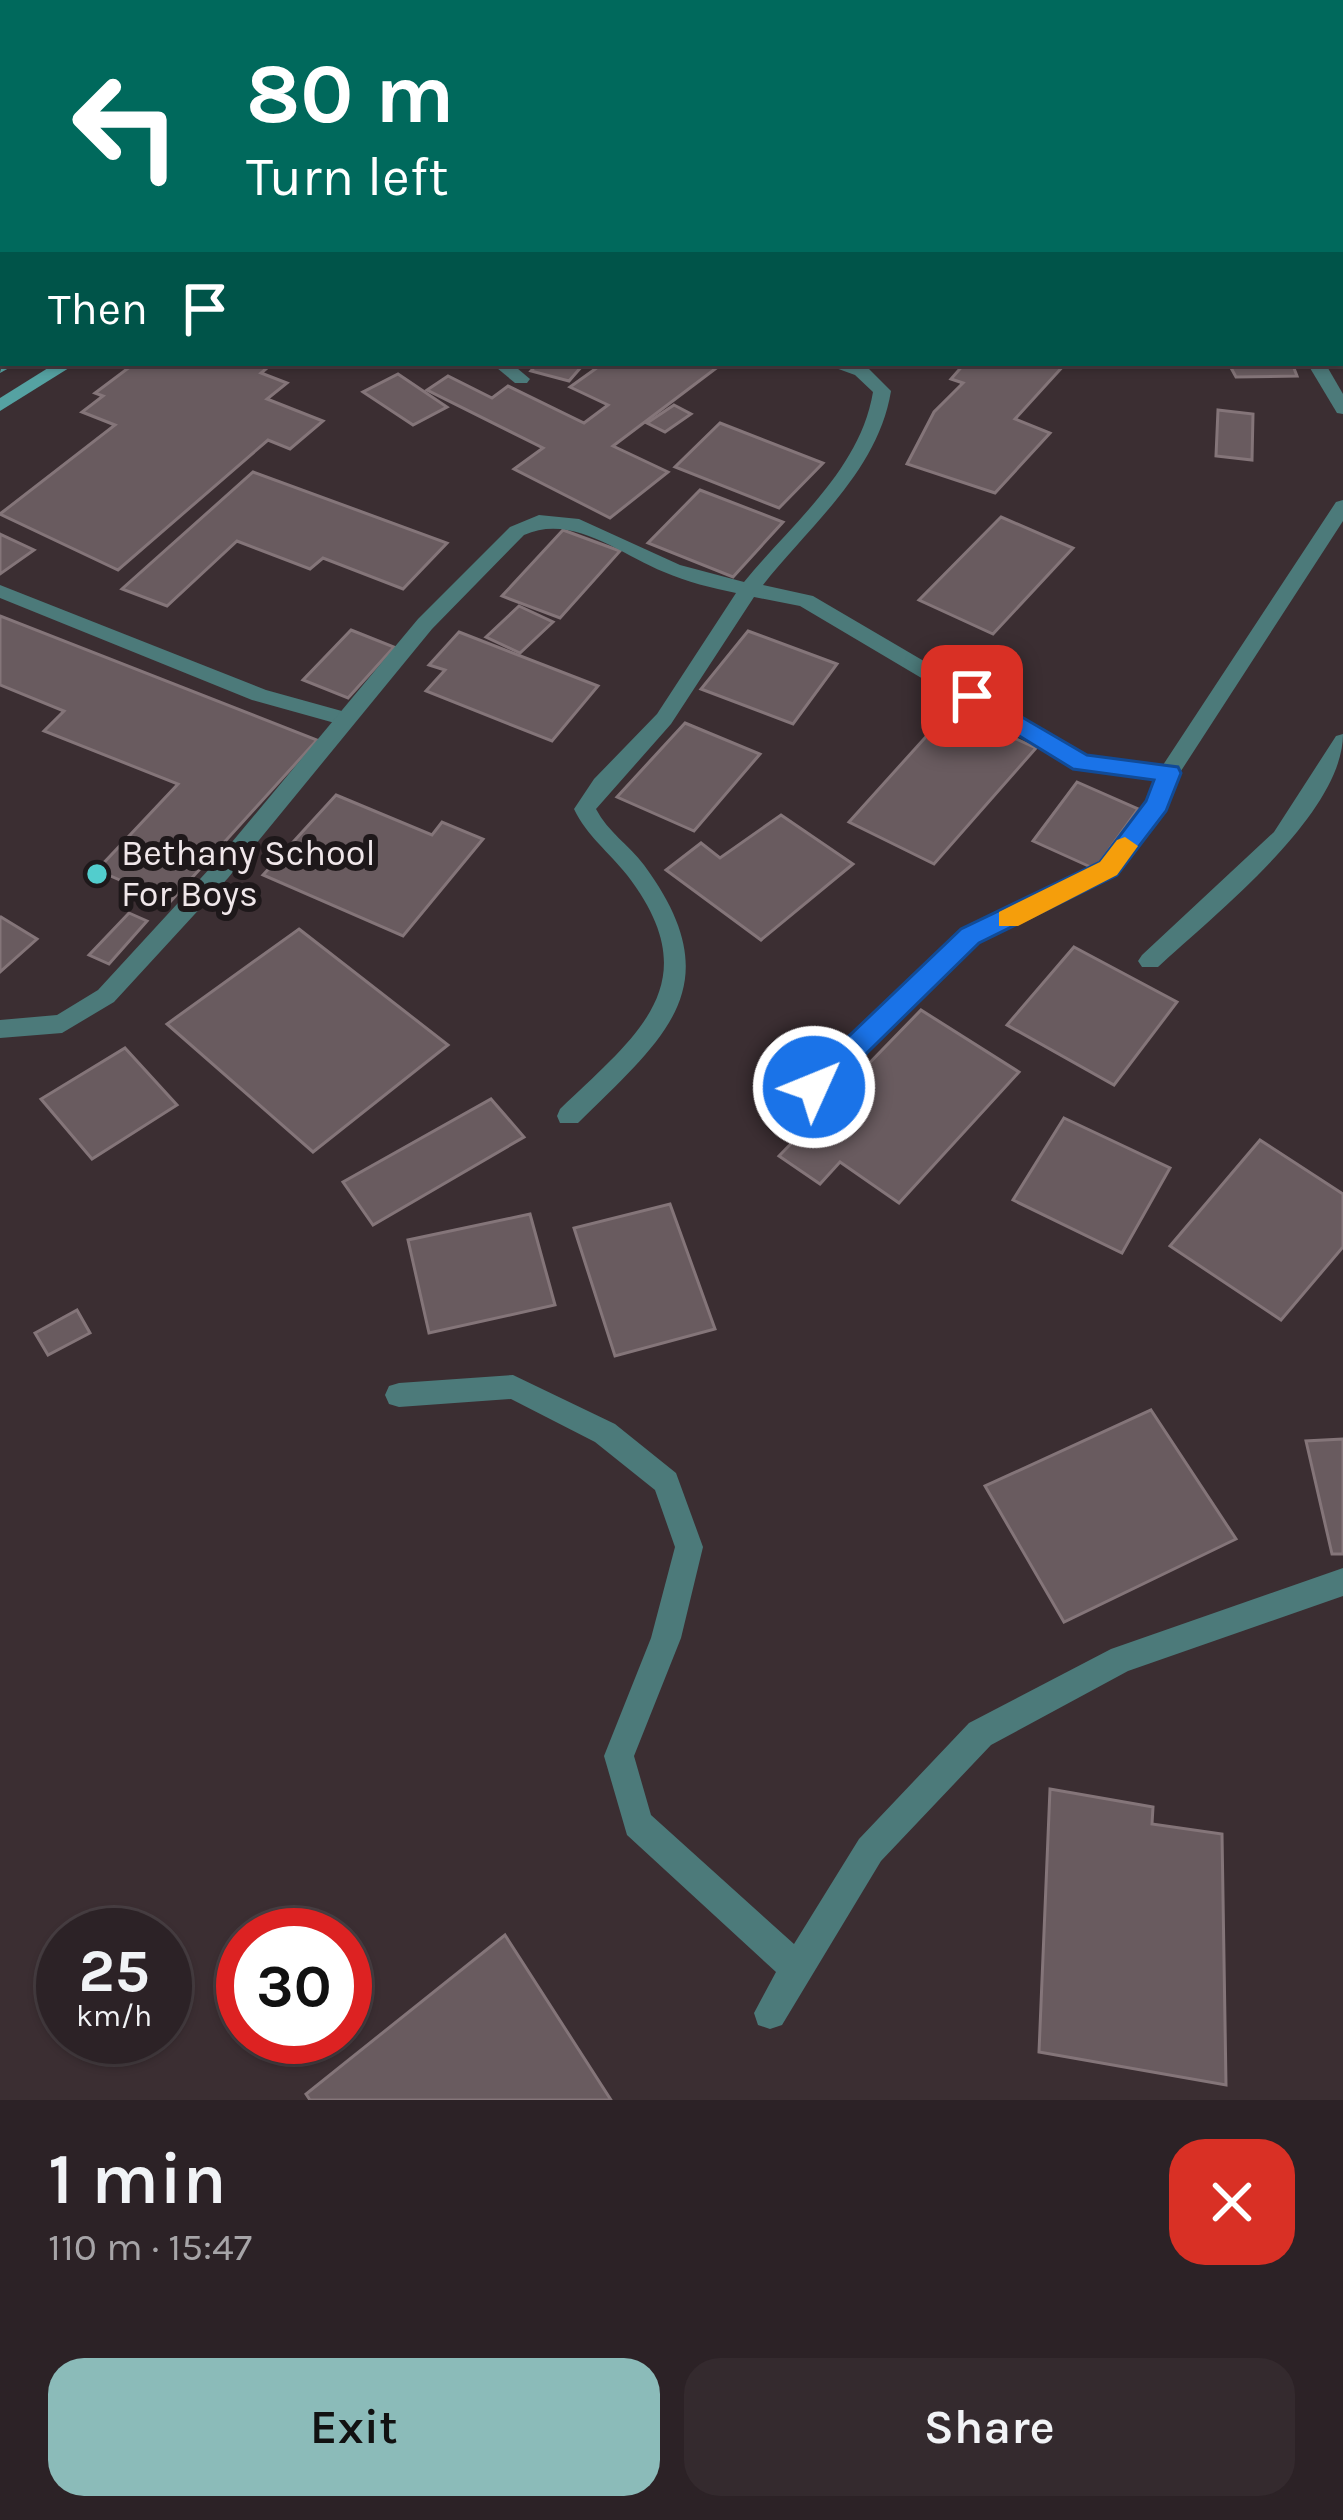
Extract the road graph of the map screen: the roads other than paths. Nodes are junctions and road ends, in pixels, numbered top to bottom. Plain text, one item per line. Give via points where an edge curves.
1 (63, 366) edge
2 (504, 366) edge
3 (839, 366) edge
4 (1318, 366) edge
5 (521, 379) dead end
6 (0, 406) edge
7 (1343, 409) edge
8 (1343, 506) edge
9 (749, 589) junction
10 (0, 592) edge
11 (342, 718) junction
12 (1343, 741) edge
13 (1169, 773) junction
14 (1150, 961) dead end
15 (0, 1029) edge
16 (569, 1116) dead end
17 (783, 1117) dead end
18 (399, 1395) dead end
19 (1343, 1582) edge
20 (797, 1969) junction
21 (770, 2013) dead end

1 - 6 main road
2 - 5 street
3 - 9 street via 876,380 882,408 835,486
4 - 7 street
8 - 13 street
9 - 11 street via 673,569 579,525 538,521 489,557
9 - 13 street via 806,601 1081,763
9 - 16 street via 662,722 585,809 593,830 638,874 679,956 680,981 658,1025
10 - 11 street via 259,695
11 - 15 street via 220,872 106,996 62,1024
12 - 14 street via 1282,838
13 - 17 street via 1157,805 1108,868 970,936
18 - 20 street via 513,1387 605,1432 666,1482 689,1546 666,1639 620,1756 638,1824
19 - 20 street via 1121,1659 980,1734 870,1850
20 - 21 street

